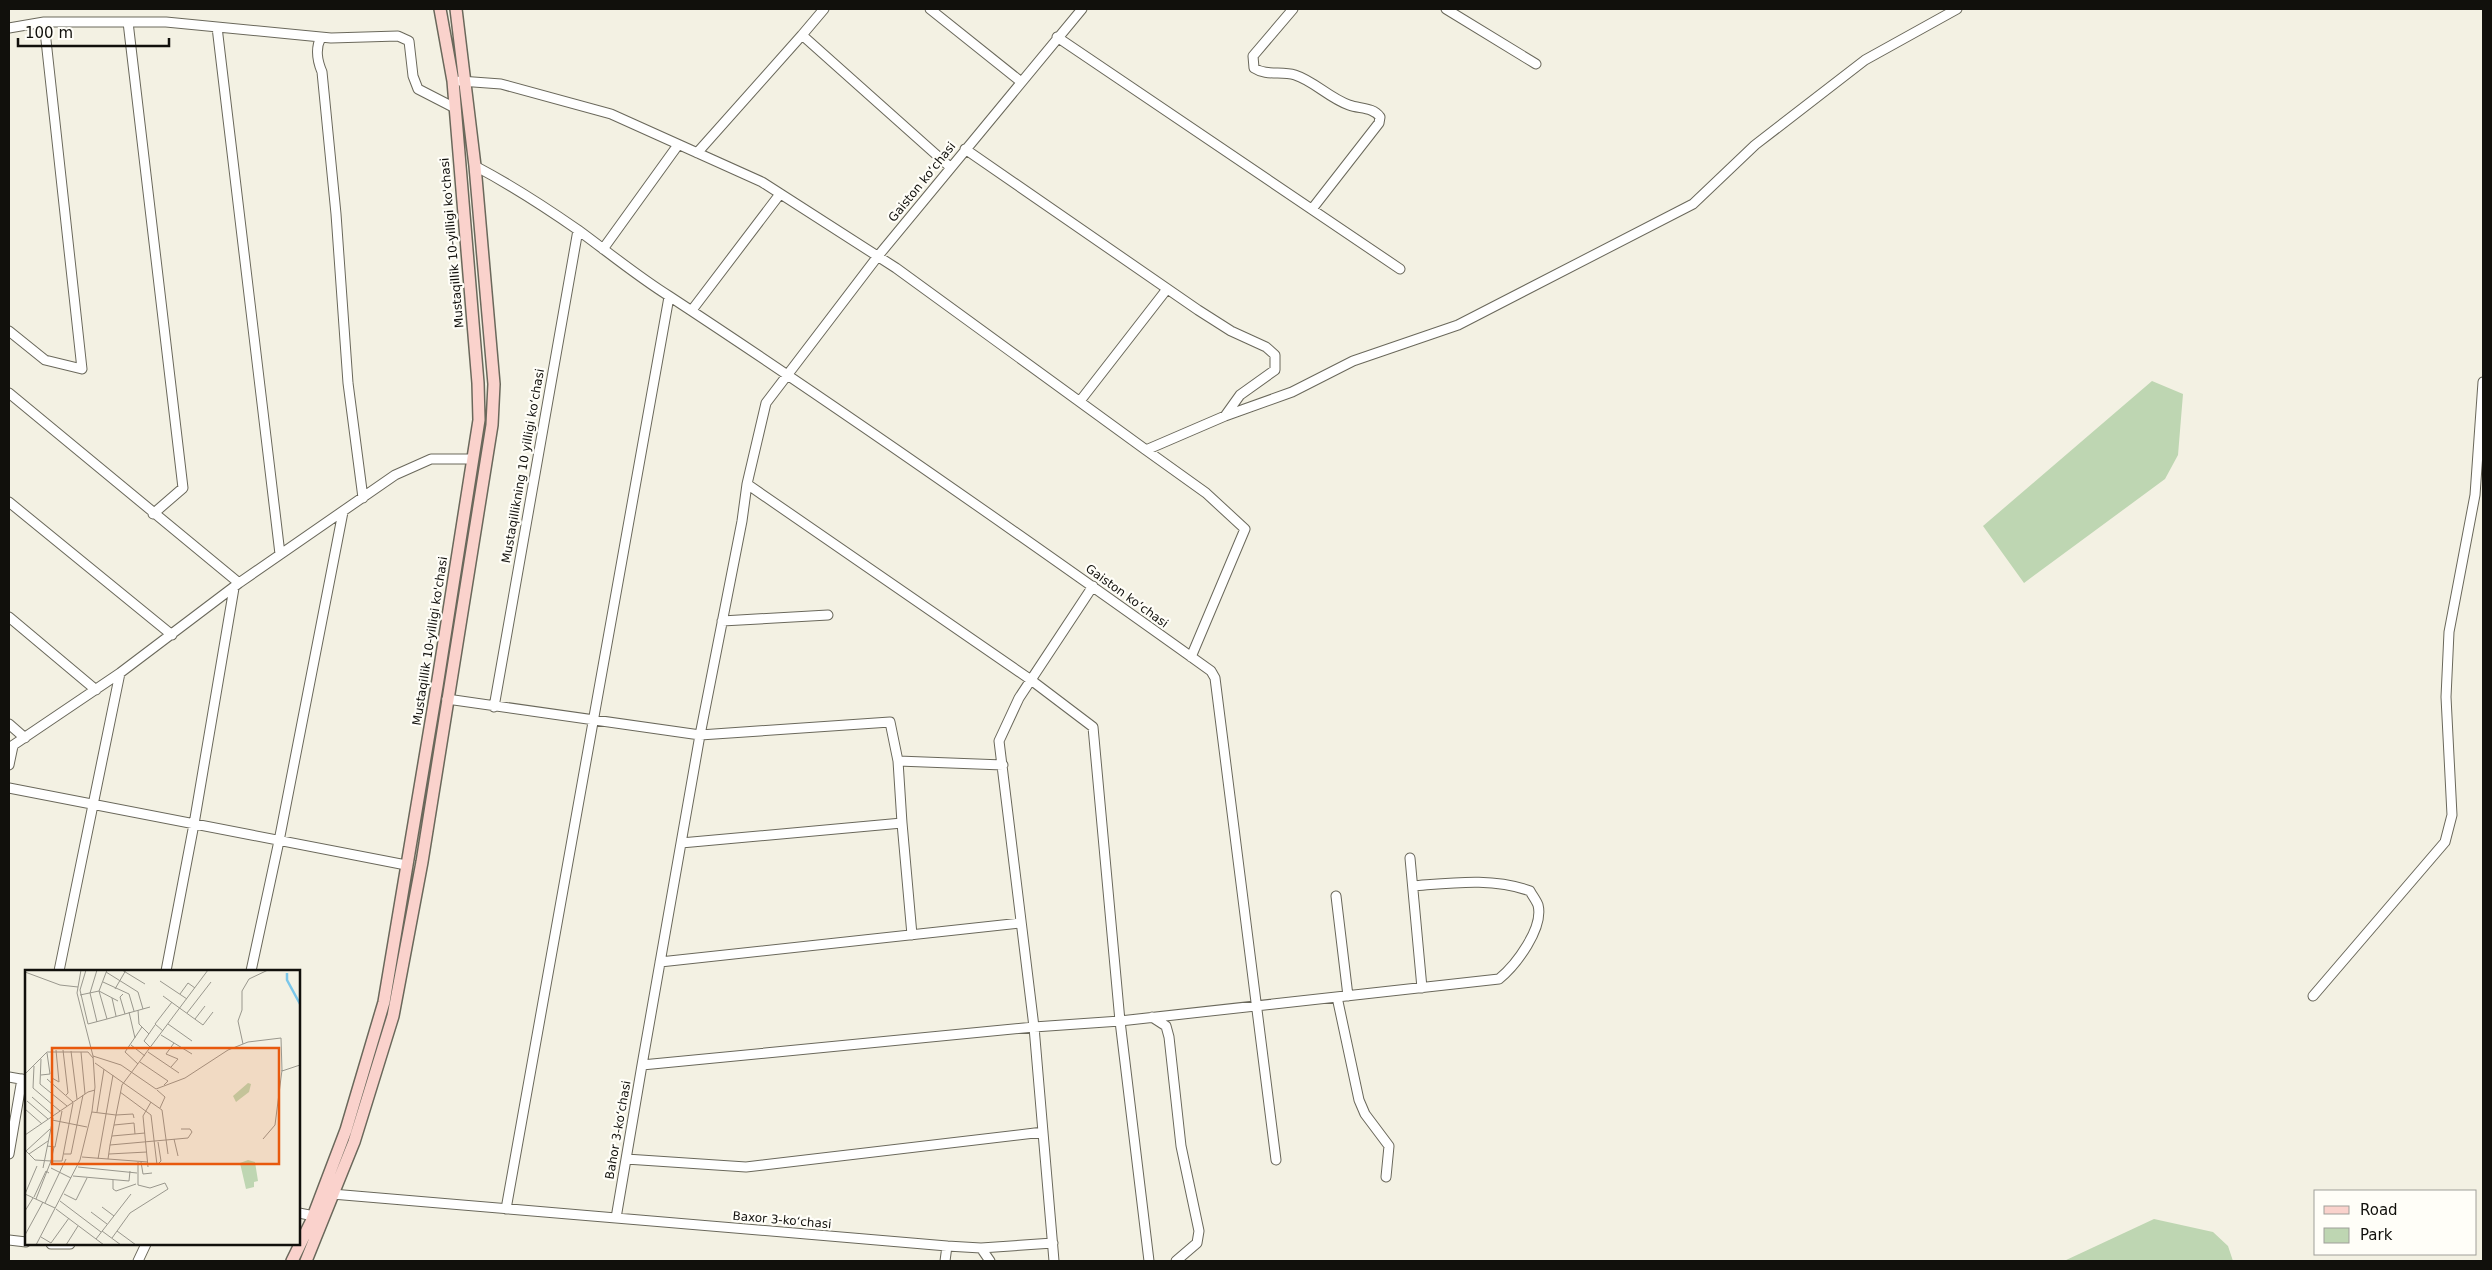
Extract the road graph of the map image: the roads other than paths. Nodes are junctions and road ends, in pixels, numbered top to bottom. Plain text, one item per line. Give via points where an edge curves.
1 (440, 9) edge
2 (456, 9) edge
3 (824, 9) edge
4 (930, 9) edge
5 (1082, 9) edge
6 (1293, 9) edge
7 (1446, 9) edge
8 (1957, 9) edge
9 (44, 22) junction
10 (128, 22) junction
11 (217, 27) junction
12 (9, 28) edge
13 (802, 35) junction
14 (321, 37) junction
15 (1057, 37) junction
16 (1536, 64) dead end
17 (453, 81) junction
18 (1020, 81) junction
19 (465, 82) junction
20 (454, 107) junction
21 (678, 144) junction
22 (965, 149) junction
23 (697, 153) junction
24 (475, 166) junction
25 (950, 168) junction
26 (780, 194) junction
27 (1312, 210) junction
28 (578, 230) junction
29 (603, 249) junction
30 (878, 256) junction
31 (1400, 269) dead end
32 (1168, 289) junction
33 (669, 297) junction
34 (692, 310) junction
35 (9, 331) edge
36 (786, 374) junction
37 (2483, 382) edge
38 (9, 393) edge
39 (1080, 401) junction
40 (1224, 416) junction
41 (1146, 450) junction
42 (472, 459) junction
43 (747, 484) junction
44 (363, 498) junction
45 (9, 502) edge
46 (343, 512) junction
47 (153, 514) junction
48 (280, 554) junction
49 (237, 586) junction
50 (1093, 586) junction
51 (828, 615) dead end
52 (9, 617) edge
53 (722, 621) junction
54 (172, 635) junction
55 (1191, 657) junction
56 (120, 673) junction
57 (1031, 680) junction
58 (96, 690) junction
59 (446, 699) junction
60 (494, 707) junction
61 (595, 721) junction
62 (9, 724) edge
63 (700, 735) junction
64 (25, 738) junction
65 (11, 747) edge
66 (898, 761) junction
67 (9, 765) edge
68 (1003, 765) junction
69 (9, 788) edge
70 (92, 804) junction
71 (902, 823) junction
72 (194, 824) junction
73 (279, 841) junction
74 (681, 844) junction
75 (1410, 858) dead end
76 (406, 865) junction
77 (1413, 886) junction
78 (1336, 896) dead end
79 (1020, 923) junction
80 (912, 934) junction
81 (660, 962) junction
82 (59, 970) edge
83 (166, 970) edge
84 (251, 970) edge
85 (1422, 988) junction
86 (1348, 996) junction
87 (2313, 996) dead end
88 (1337, 997) junction
89 (1258, 1006) junction
90 (1152, 1017) junction
91 (1120, 1021) junction
92 (1034, 1027) junction
93 (642, 1065) junction
94 (9, 1077) edge
95 (24, 1079) edge
96 (1043, 1132) junction
97 (9, 1154) edge
98 (626, 1159) junction
99 (1276, 1160) dead end
100 (1386, 1177) dead end
101 (332, 1194) junction
102 (506, 1208) junction
103 (300, 1213) edge
104 (314, 1216) junction
105 (616, 1218) junction
106 (9, 1240) edge
107 (25, 1242) edge
108 (1053, 1243) junction
109 (146, 1245) edge
110 (300, 1245) edge
111 (300, 1245) edge
112 (947, 1246) junction
113 (982, 1248) junction
114 (138, 1261) edge
115 (292, 1261) edge
116 (306, 1261) edge
117 (945, 1261) edge
118 (990, 1261) edge
119 (1054, 1261) edge
120 (1149, 1261) edge
121 (1176, 1261) edge

1 - 17 main road, Mustaqillik 10-yilligi ko'chasi
2 - 19 main road, Mustaqillik 10-yilligi ko'chasi
3 - 13 street
4 - 18 street
5 - 15 street, Gaiston koʻchasi
6 - 27 street via 1253,56 1254,68 1259,72 1296,75 1332,97 1376,112 1380,117 1379,123
7 - 16 street
8 - 40 street via 1865,60 1755,145 1693,204 1458,325 1353,361 1292,392
9 - 10 street
9 - 12 street
9 - 35 street via 82,369 45,360
10 - 11 street
10 - 47 street via 183,488
11 - 14 street
11 - 48 street
13 - 23 street
13 - 25 street
14 - 20 street via 398,36 408,41 418,90
14 - 44 street via 317,44 318,62 322,72 336,214 348,382
15 - 18 street, Gaiston koʻchasi
15 - 27 street
17 - 19 street
17 - 20 main road, Mustaqillik 10-yilligi ko'chasi
18 - 22 street, Gaiston koʻchasi
19 - 21 street via 501,84 611,114
19 - 24 main road, Mustaqillik 10-yilligi ko'chasi
20 - 42 main road, Mustaqillik 10-yilligi ko'chasi via 478,383 479,420
21 - 23 street
21 - 29 street
22 - 25 street, Gaiston koʻchasi
22 - 32 street
23 - 26 street via 762,182
24 - 28 street, Gaiston koʻchasi
24 - 59 main road, Mustaqillik 10-yilligi ko'chasi via 494,384 492,425
25 - 30 street, Gaiston koʻchasi
26 - 30 street
26 - 34 street
27 - 31 street
28 - 29 street, Gaiston koʻchasi
28 - 60 street, Mustaqillikning 10 yilligi koʻchasi
29 - 33 street, Gaiston koʻchasi
30 - 36 street, Gaiston koʻchasi
30 - 39 street
32 - 39 street
32 - 40 street via 1231,331 1251,339 1275,355 1275,370 1240,395
33 - 34 street, Gaiston koʻchasi
33 - 61 street
34 - 36 street, Gaiston koʻchasi
36 - 43 street, Bahor 3-koʻchasi via 766,403
36 - 50 street, Gaiston koʻchasi
37 - 87 street via 2476,495 2449,632 2446,697 2452,815 2445,842
38 - 47 street
39 - 41 street
40 - 41 street
41 - 55 street via 1206,493 1245,529
42 - 44 street via 431,459 395,475
42 - 76 main road, Mustaqillik 10-yilligi ko'chasi
43 - 53 street, Bahor 3-koʻchasi
43 - 57 street
44 - 46 street
45 - 54 street
46 - 48 street
46 - 73 street
47 - 49 street
48 - 49 street
49 - 54 street
49 - 72 street
50 - 55 street, Gaiston koʻchasi
50 - 57 street
51 - 53 street
52 - 58 street
53 - 63 street, Bahor 3-koʻchasi
54 - 56 street
55 - 89 street, Gaiston koʻchasi via 1211,671 1215,678
56 - 58 street
56 - 70 street
57 - 68 street via 999,741
57 - 91 street via 1093,727
58 - 64 street
59 - 60 street
59 - 101 main road, Mustaqillik 10-yilligi ko'chasi via 422,862 393,1016 354,1142
60 - 61 street
61 - 63 street
61 - 102 street
62 - 64 street
63 - 66 street via 890,722
63 - 74 street, Bahor 3-koʻchasi
64 - 65 street
65 - 67 street
66 - 68 street
66 - 71 street
68 - 79 street
69 - 70 street
70 - 72 street
70 - 82 street
71 - 74 street
71 - 80 street
72 - 73 street
72 - 83 street
73 - 76 street
73 - 84 street
74 - 81 street, Bahor 3-koʻchasi
75 - 77 street
76 - 104 main road, Mustaqillik 10-yilligi ko'chasi via 384,1002 346,1130
77 - 85 street
77 - 85 street via 1462,882 1516,886 1530,890 1538,905 1537,921 1529,943 1511,970 1499,979
78 - 86 street
79 - 80 street
79 - 92 street
80 - 81 street
81 - 93 street, Bahor 3-koʻchasi
85 - 86 street
86 - 88 street
88 - 89 street
88 - 100 street via 1358,1100 1389,1146
89 - 90 street
89 - 99 street, Gaiston koʻchasi
90 - 91 street
90 - 121 street via 1166,1026 1169,1037 1181,1146 1199,1231 1197,1243
91 - 92 street
91 - 120 street
92 - 93 street
92 - 96 street
93 - 98 street, Bahor 3-koʻchasi
94 - 95 street
95 - 97 street
96 - 98 street via 746,1167
96 - 108 street
98 - 105 street, Bahor 3-koʻchasi
101 - 102 street
101 - 116 main road, Mustaqillik 10-yilligi ko'chasi
102 - 105 street
103 - 104 street
104 - 110 main road, Mustaqillik 10-yilligi ko'chasi
105 - 112 street, Baxor 3-koʻchasi
106 - 107 street
108 - 113 street, Baxor 3-koʻchasi
108 - 119 street
109 - 114 street
111 - 115 main road, Mustaqillik 10-yilligi ko'chasi
112 - 113 street, Baxor 3-koʻchasi
112 - 117 street
113 - 118 street

